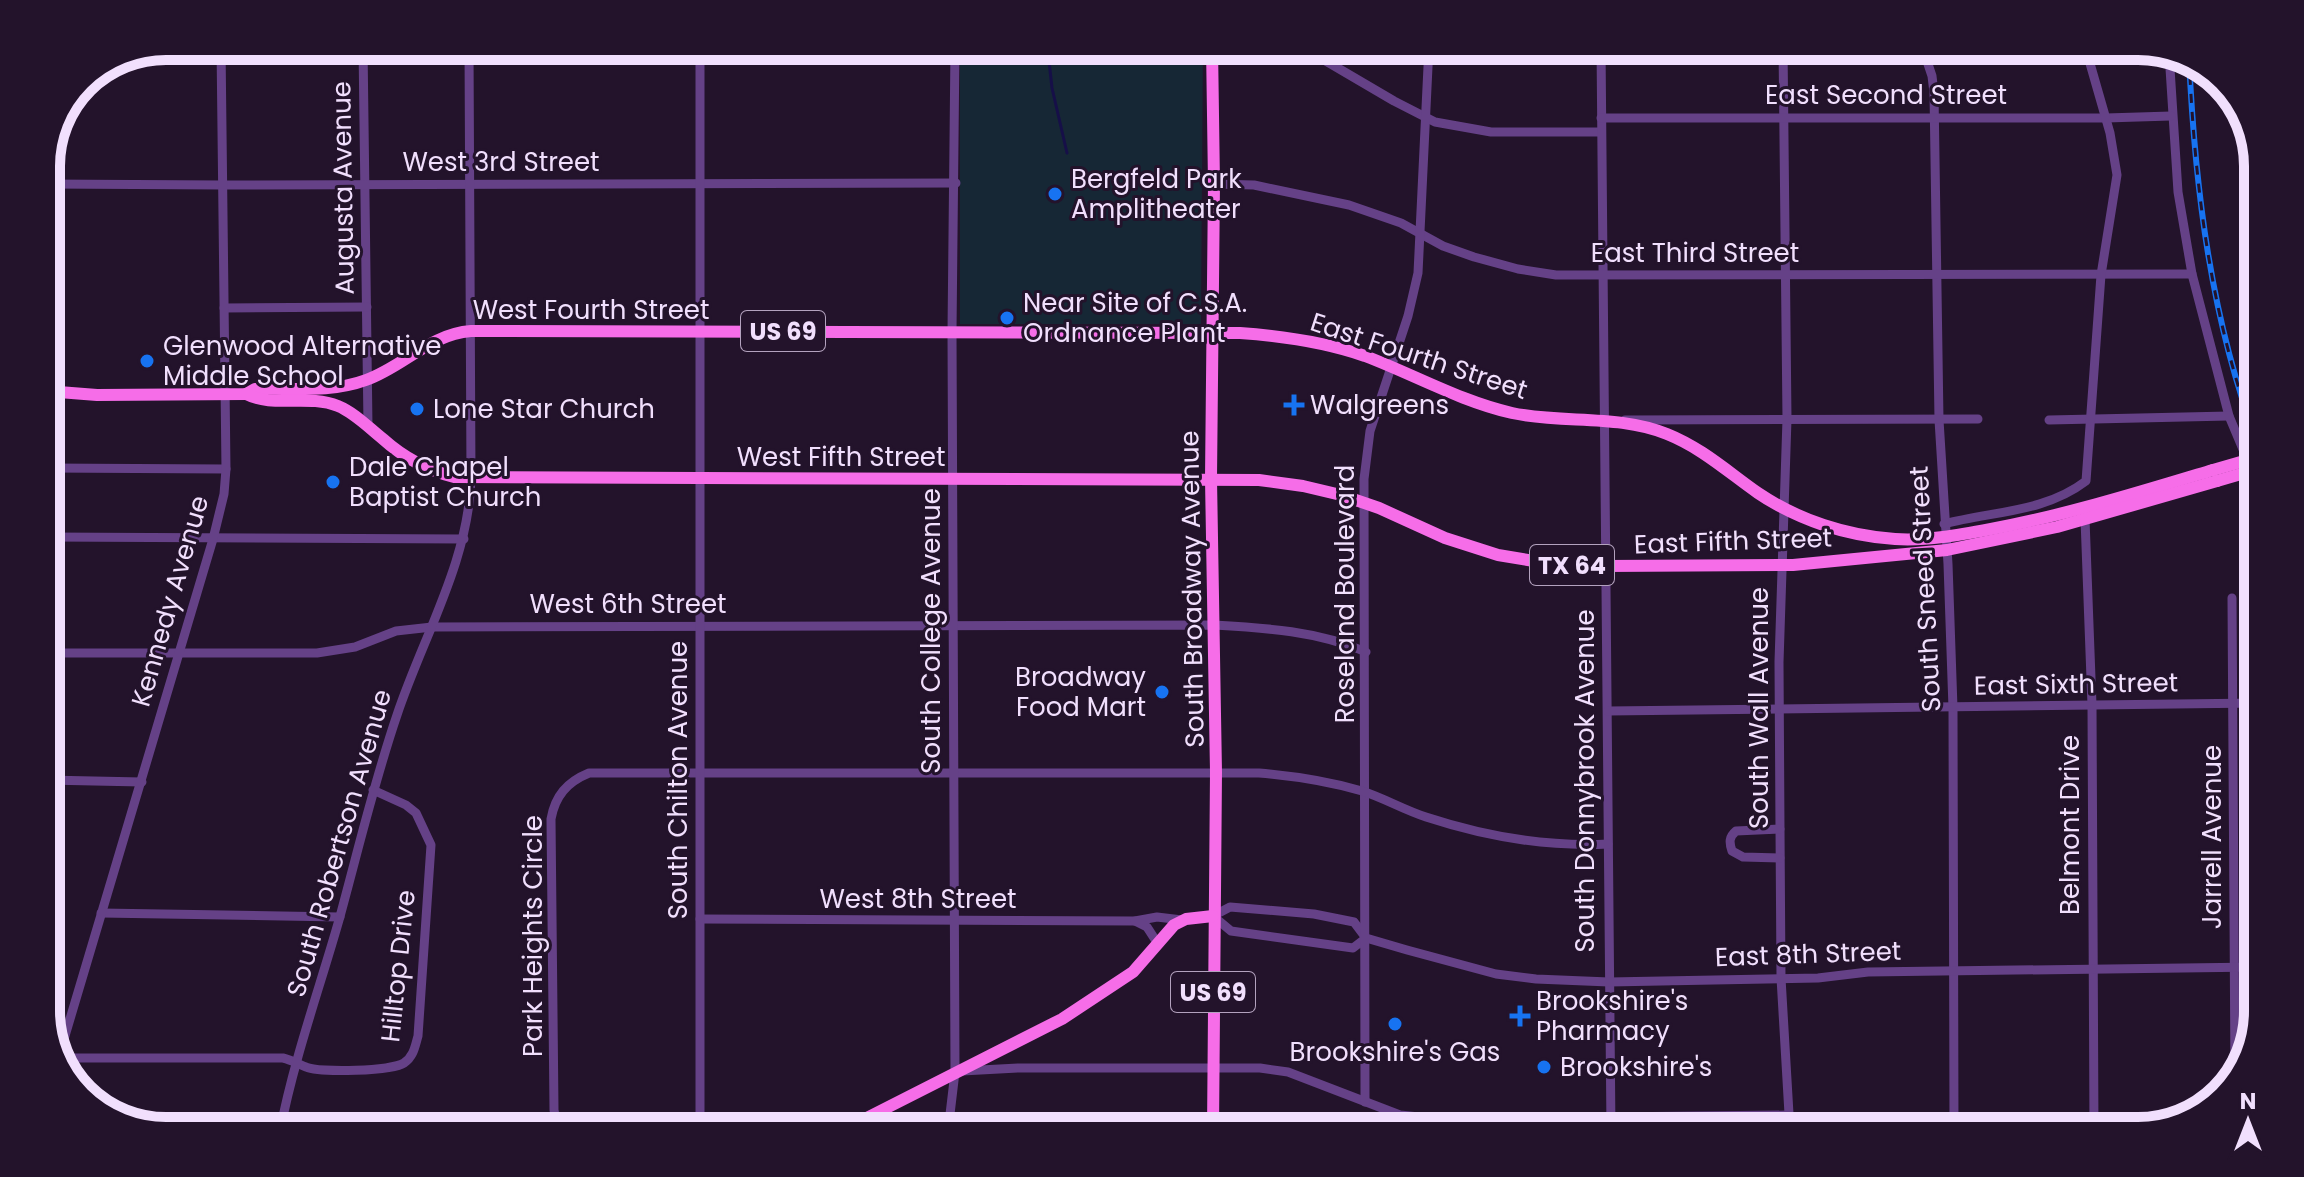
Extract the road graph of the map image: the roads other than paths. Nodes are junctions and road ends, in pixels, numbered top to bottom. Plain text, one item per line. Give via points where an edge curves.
1 (221, 60) edge
2 (363, 60) edge
3 (469, 60) edge
4 (700, 60) edge
5 (955, 60) edge
6 (1212, 60) edge
7 (1324, 60) edge
8 (1429, 60) edge
9 (1601, 60) edge
10 (1783, 60) edge
11 (1927, 60) edge
12 (2089, 60) edge
13 (2169, 65) edge
14 (2171, 116) junction
15 (1783, 117) junction
16 (1933, 117) junction
17 (1427, 118) junction
18 (1601, 118) junction
19 (2106, 118) junction
20 (1601, 132) junction
21 (956, 183) junction
22 (60, 184) edge
23 (364, 184) junction
24 (469, 184) junction
25 (699, 184) junction
26 (1214, 184) junction
27 (223, 185) junction
28 (1421, 232) junction
29 (2192, 274) junction
30 (1603, 275) junction
31 (1784, 275) junction
32 (1936, 275) junction
33 (2101, 275) junction
34 (367, 307) junction
35 (224, 308) junction
36 (471, 331) junction
37 (699, 331) junction
38 (952, 331) junction
39 (1212, 333) junction
40 (1391, 367) junction
41 (367, 380) junction
42 (60, 392) edge
43 (225, 394) junction
44 (246, 394) junction
45 (2229, 416) junction
46 (1787, 419) junction
47 (1978, 419) dead end
48 (1939, 420) junction
49 (2049, 420) dead end
50 (1608, 421) junction
51 (2090, 421) junction
52 (368, 426) junction
53 (2244, 452) edge
54 (2244, 463) edge
55 (60, 468) edge
56 (226, 469) junction
57 (2244, 471) edge
58 (2215, 476) junction
59 (471, 478) junction
60 (699, 479) junction
61 (953, 479) junction
62 (1211, 479) junction
63 (1364, 503) junction
64 (1784, 509) junction
65 (2085, 519) junction
66 (60, 537) edge
67 (1945, 537) junction
68 (213, 539) junction
69 (464, 539) junction
70 (1782, 565) junction
71 (1605, 566) junction
72 (2232, 598) dead end
73 (1214, 625) junction
74 (700, 626) junction
75 (954, 626) junction
76 (432, 627) junction
77 (1366, 652) junction
78 (60, 653) edge
79 (179, 654) junction
80 (2233, 702) junction
81 (2244, 702) edge
82 (2092, 705) junction
83 (1779, 708) junction
84 (1953, 708) junction
85 (1608, 711) junction
86 (1216, 772) junction
87 (953, 773) junction
88 (699, 775) junction
89 (60, 780) edge
90 (142, 782) junction
91 (373, 790) junction
92 (1365, 792) junction
93 (1780, 829) junction
94 (1608, 844) junction
95 (1780, 858) junction
96 (101, 913) junction
97 (1213, 916) junction
98 (340, 917) junction
99 (700, 919) junction
100 (1182, 920) junction
101 (952, 921) junction
102 (1135, 921) junction
103 (1366, 938) junction
104 (1158, 944) junction
105 (2234, 968) junction
106 (2244, 968) edge
107 (2093, 971) junction
108 (1953, 972) junction
109 (1781, 978) junction
110 (1609, 982) junction
111 (64, 1039) edge
112 (997, 1051) junction
113 (2235, 1053) edge
114 (71, 1057) edge
115 (297, 1061) junction
116 (1018, 1068) junction
117 (1212, 1068) junction
118 (955, 1072) junction
119 (1365, 1102) junction
120 (1790, 1115) joint
121 (1611, 1116) junction
122 (283, 1117) edge
123 (555, 1117) edge
124 (700, 1117) edge
125 (868, 1117) edge
126 (950, 1117) edge
127 (1213, 1117) edge
128 (1419, 1117) edge
129 (1582, 1117) edge
130 (1954, 1117) edge
131 (2094, 1117) edge

1 - 27 street, Kennedy Avenue
2 - 23 street, Augusta Avenue
3 - 24 street, South Robertson Avenue
4 - 25 street, South Chilton Avenue
5 - 21 street, South College Avenue
6 - 26 main road, South Broadway Avenue
7 - 17 street
8 - 17 street, Roseland Boulevard
9 - 18 street, South Donnybrook Avenue
10 - 15 street, South Wall Avenue
11 - 16 street, South Sneed Street
12 - 19 street
13 - 14 street
14 - 19 street, East Second Street
14 - 29 street
15 - 16 street, East Second Street
15 - 18 street, East Second Street
15 - 31 street, South Wall Avenue
16 - 19 street, East Second Street
16 - 32 street, South Sneed Street
17 - 20 street via 1491,132
17 - 28 street, Roseland Boulevard
18 - 20 street, South Donnybrook Avenue
19 - 33 street via 2117,175
20 - 30 street, South Donnybrook Avenue
21 - 25 street, West 3rd Street
21 - 38 street, South College Avenue
22 - 27 street, West 3rd Street
23 - 24 street, West 3rd Street
23 - 27 street, West 3rd Street
23 - 34 street, Augusta Avenue
24 - 25 street, West 3rd Street
24 - 36 street, South Robertson Avenue
25 - 37 street, South Chilton Avenue
26 - 28 street, East Third Street via 1311,195
26 - 39 main road, South Broadway Avenue
27 - 35 street, Kennedy Avenue
28 - 30 street, East Third Street via 1443,246 1518,269
28 - 40 street, Roseland Boulevard via 1418,273
29 - 33 street, East Third Street
29 - 45 street
30 - 31 street, East Third Street
30 - 50 street, South Donnybrook Avenue
31 - 32 street, East Third Street
31 - 46 street, South Wall Avenue
32 - 33 street, East Third Street
32 - 48 street, South Sneed Street
33 - 51 street
34 - 35 street
34 - 41 street, Augusta Avenue
35 - 43 street, Kennedy Avenue
36 - 37 main road, West Fourth Street / US 69
36 - 41 main road, West Fourth Street / US 69 via 429,344
36 - 59 street, South Robertson Avenue
37 - 38 main road, West Fourth Street / US 69
37 - 60 street, South Chilton Avenue
38 - 39 main road, West Fourth Street / US 69
38 - 61 street, South College Avenue
39 - 40 main road, East Fourth Street / TX 64 via 1309,341
39 - 62 main road, South Broadway Avenue / US 69
40 - 50 main road, East Fourth Street / TX 64 via 1497,409
40 - 63 street, Roseland Boulevard via 1370,431
41 - 44 main road, US 69
41 - 52 street, Augusta Avenue
42 - 43 main road, US 69
43 - 44 main road, US 69
43 - 56 street, Kennedy Avenue
44 - 52 main road, US 69 via 257,400 330,403
45 - 51 street
45 - 53 street
46 - 48 street, East Fourth Street
46 - 50 street, East Fourth Street
46 - 64 street, South Wall Avenue
47 - 48 street, East Fourth Street
48 - 67 street, South Sneed Street
49 - 51 street
50 - 64 main road, East Fourth Street / TX 64 via 1681,440
50 - 71 street, South Donnybrook Avenue
51 - 67 street via 2086,481
52 - 59 main road, US 69 via 420,465
54 - 58 main road, TX 64, bridge
55 - 56 street
56 - 68 street, Kennedy Avenue
57 - 58 main road, East Fifth Street / TX 64, bridge
58 - 65 main road, East Fifth Street / TX 64
58 - 67 main road, East Fifth Street / TX 64
59 - 60 main road, West Fifth Street / US 69
59 - 69 street, South Robertson Avenue
60 - 61 main road, West Fifth Street / US 69
60 - 74 street, South Chilton Avenue
61 - 62 main road, West Fifth Street / US 69
61 - 75 street, South College Avenue
62 - 63 main road, East Fifth Street / TX 64 via 1283,482
62 - 73 main road, South Broadway Avenue / US 69
63 - 71 main road, East Fifth Street / TX 64 via 1498,555
63 - 77 street, Roseland Boulevard
64 - 67 main road, East Fifth Street / TX 64 via 1857,534 1897,540
64 - 70 street, South Wall Avenue
65 - 67 main road, East Fifth Street / TX 64 via 2026,535
65 - 82 street, Belmont Drive
66 - 68 street
67 - 70 main road, East Fifth Street / TX 64
67 - 84 street, South Sneed Street
68 - 69 street
68 - 79 street, Kennedy Avenue
69 - 76 street, South Robertson Avenue
70 - 71 main road, East Fifth Street / TX 64
70 - 83 street, South Wall Avenue
71 - 85 street, South Donnybrook Avenue
72 - 80 street, Jarrell Avenue
73 - 75 street, West 6th Street
73 - 77 street, West 6th Street via 1292,631
73 - 86 main road, South Broadway Avenue / US 69
74 - 75 street, West 6th Street
74 - 76 street, West 6th Street
74 - 88 street, South Chilton Avenue
75 - 87 street, South College Avenue
76 - 79 street, West 6th Street via 396,631 336,652
76 - 91 street, South Robertson Avenue
77 - 92 street, Roseland Boulevard
78 - 79 street, West 6th Street
79 - 90 street, Kennedy Avenue
80 - 81 street, East Sixth Street
80 - 82 street, East Sixth Street
80 - 105 street, Jarrell Avenue
82 - 84 street, East Sixth Street
82 - 107 street, Belmont Drive
83 - 84 street, East Sixth Street
83 - 85 street, East Sixth Street
83 - 93 street, South Wall Avenue
84 - 108 street, South Sneed Street
85 - 94 street, South Donnybrook Avenue
86 - 87 street, Park Heights Circle
86 - 92 street, Park Heights Circle via 1300,777
86 - 97 main road, South Broadway Avenue / US 69
87 - 88 street, Park Heights Circle
87 - 101 street, South College Avenue
88 - 99 street, South Chilton Avenue
88 - 123 street, Park Heights Circle via 589,773 567,785 554,807
89 - 90 street
90 - 96 street, Kennedy Avenue
91 - 98 street, South Robertson Avenue
91 - 115 street, Hilltop Drive via 416,813 431,845 418,1036 406,1062 381,1070 308,1068
92 - 94 street, Park Heights Circle via 1477,832 1551,843
92 - 103 street, Roseland Boulevard
93 - 95 street, South Wall Avenue
93 - 95 street via 1736,831 1730,842 1732,851 1743,857
94 - 110 street, South Donnybrook Avenue
95 - 109 street, South Wall Avenue
96 - 98 street
96 - 111 street, Kennedy Avenue
97 - 100 main road
97 - 103 street, East 8th Street via 1231,931 1353,948
97 - 103 street, East 8th Street via 1230,907 1314,914 1354,922
97 - 117 main road, South Broadway Avenue / US 69
98 - 115 street, South Robertson Avenue
99 - 101 street, West 8th Street
99 - 124 street, South Chilton Avenue
100 - 102 street, West 8th Street
100 - 104 main road
101 - 102 street, West 8th Street
101 - 118 street, South College Avenue
102 - 104 street via 1152,932
103 - 110 street, East 8th Street via 1496,974
103 - 119 street, Roseland Boulevard
104 - 112 main road via 1133,972 1098,998
105 - 106 street, East 8th Street
105 - 107 street, East 8th Street
105 - 113 street, Jarrell Avenue
107 - 108 street, East 8th Street
107 - 131 street, Belmont Drive
108 - 109 street, East 8th Street
108 - 130 street, South Sneed Street
109 - 110 street, East 8th Street
109 - 120 street, South Wall Avenue
110 - 121 street, South Donnybrook Avenue
112 - 116 street via 1004,1062
112 - 118 main road
114 - 115 street, Hilltop Drive
115 - 122 street, South Robertson Avenue
116 - 117 street
116 - 118 street
117 - 119 street via 1288,1072
117 - 127 main road, South Broadway Avenue / US 69
118 - 125 main road
118 - 126 street, South College Avenue
119 - 128 street
120 - 121 street
121 - 129 street

